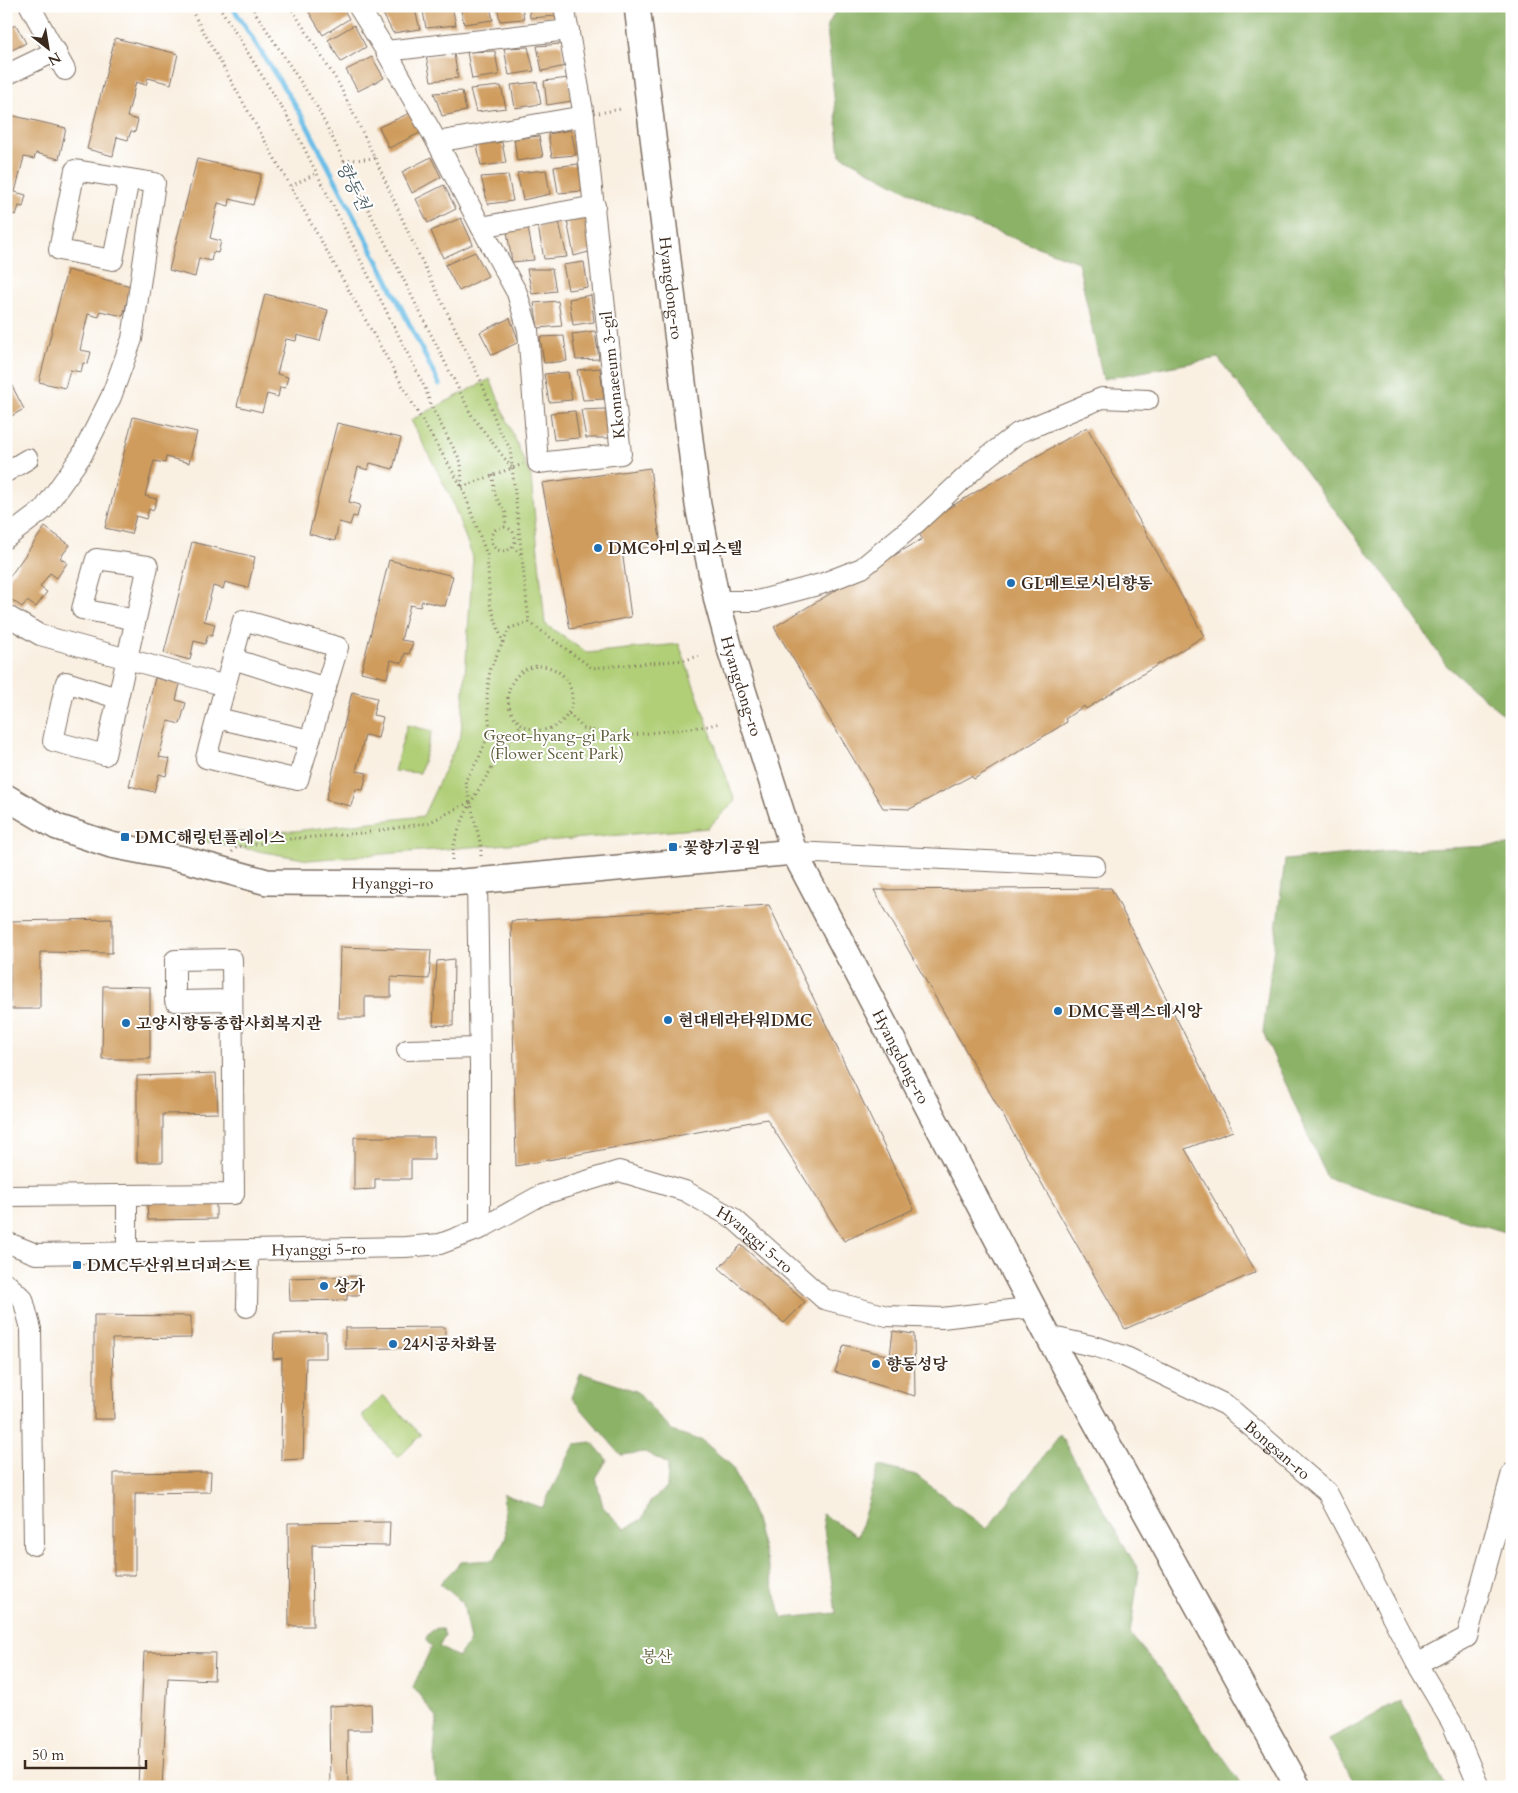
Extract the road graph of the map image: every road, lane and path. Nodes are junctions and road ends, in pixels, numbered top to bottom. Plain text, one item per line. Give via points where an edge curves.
1 (30, 6) edge
2 (189, 6) edge
3 (219, 6) edge
4 (251, 6) edge
5 (290, 6) edge
6 (358, 6) edge
7 (564, 6) edge
8 (637, 6) edge
9 (568, 30) junction
10 (386, 51) junction
11 (56, 52) junction
12 (65, 70) dead end
13 (6, 75) edge
14 (584, 116) junction
15 (437, 142) junction
16 (375, 158) junction
17 (344, 161) junction
18 (317, 173) junction
19 (129, 179) junction
20 (291, 186) junction
21 (594, 206) junction
22 (480, 227) junction
23 (1148, 400) dead end
24 (28, 459) dead end
25 (538, 463) junction
26 (512, 468) junction
27 (6, 472) edge
28 (494, 475) junction
29 (462, 486) junction
30 (504, 527) junction
31 (6, 538) edge
32 (492, 543) junction
33 (484, 545) junction
34 (512, 547) junction
35 (522, 554) junction
36 (717, 601) junction
37 (6, 615) edge
38 (136, 620) dead end
39 (529, 622) junction
40 (504, 643) junction
41 (699, 656) dead end
42 (126, 659) junction
43 (233, 659) junction
44 (226, 686) junction
45 (326, 688) junction
46 (117, 698) dead end
47 (569, 714) junction
48 (217, 718) junction
49 (720, 723) dead end
50 (521, 724) junction
51 (310, 740) junction
52 (6, 798) edge
53 (470, 802) junction
54 (794, 852) junction
55 (229, 854) dead end
56 (481, 856) dead end
57 (452, 860) dead end
58 (1095, 866) dead end
59 (477, 882) junction
60 (232, 1000) dead end
61 (479, 1048) junction
62 (407, 1050) dead end
63 (126, 1195) junction
64 (6, 1196) edge
65 (480, 1229) junction
66 (6, 1242) edge
67 (248, 1250) junction
68 (127, 1252) junction
69 (6, 1283) edge
70 (247, 1307) dead end
71 (1034, 1307) junction
72 (1048, 1336) junction
73 (1512, 1473) edge
74 (34, 1545) dead end
75 (1417, 1664) junction
76 (1298, 1787) edge
77 (1479, 1787) edge

1 - 11 street
2 - 20 path
3 - 18 path via 293,126
4 - 17 path via 317,107
5 - 16 path via 339,84
6 - 10 street
7 - 9 street, Kkonnaeeum 3-gil
8 - 36 main road, Hyangdong-ro via 698,505
9 - 10 street
9 - 14 street, Kkonnaeeum 3-gil
10 - 15 street
11 - 12 street
11 - 13 street
14 - 15 street
14 - 21 street, Kkonnaeeum 3-gil
15 - 22 street
16 - 17 path
16 - 26 path via 413,244 482,383 499,430 510,448
17 - 26 path via 472,416
18 - 20 path
18 - 29 path via 461,462
19 - 19 street via 75,170 59,250 113,260
19 - 31 street via 155,183 132,339 110,397 82,455 43,510
20 - 29 path
21 - 22 street
21 - 25 street, Kkonnaeeum 3-gil via 621,454
22 - 25 street via 517,293 528,330
23 - 36 street via 1102,398 1018,433 862,568 821,584 757,601
24 - 27 street
25 - 26 path
26 - 28 path
26 - 35 path
28 - 29 path
28 - 30 path via 496,499 507,518
29 - 33 path
30 - 32 path via 494,531
30 - 34 path via 514,533
32 - 33 path
32 - 34 path via 501,550
33 - 40 path via 488,555 490,604
34 - 35 path
35 - 39 path
36 - 54 main road, Hyangdong-ro
37 - 42 street via 40,635
38 - 42 street
39 - 40 path via 510,628
39 - 41 path via 592,668
40 - 53 path via 490,669 487,696 490,731 465,781
42 - 44 street
42 - 46 street
43 - 44 street
43 - 45 street
43 - 45 street via 243,620 338,647
44 - 48 street
45 - 51 street
47 - 49 path via 584,729 624,736
47 - 50 path via 553,728 531,729
47 - 50 path via 573,693 564,674 550,667 534,666 516,676 510,686 509,707
48 - 51 street
48 - 51 street via 206,758 298,780
50 - 53 path
52 - 59 main road, Hyanggi-ro via 57,827 111,845 182,859 267,882
53 - 55 path via 428,823 362,833 289,838 237,847
53 - 56 path via 482,846
53 - 57 path via 452,848
54 - 58 street
54 - 59 main road, Hyanggi-ro
54 - 71 main road, Hyangdong-ro
59 - 61 street
60 - 63 street via 234,1194
61 - 62 street
61 - 65 street
63 - 64 street
63 - 68 street
65 - 67 street, Hyanggi 5-ro via 440,1244
65 - 71 street, Hyanggi 5-ro via 541,1194 619,1172 685,1191 732,1218 824,1299 887,1316 942,1318
66 - 68 street, Hyanggi 5-ro via 36,1254
67 - 68 street, Hyanggi 5-ro
67 - 70 street
69 - 74 street via 23,1299 32,1329
71 - 72 main road
72 - 75 street, Bongsan-ro via 1124,1356 1226,1406 1327,1492
72 - 76 main road
73 - 75 street via 1467,1637
75 - 77 street, Bongsan-ro via 1452,1723

